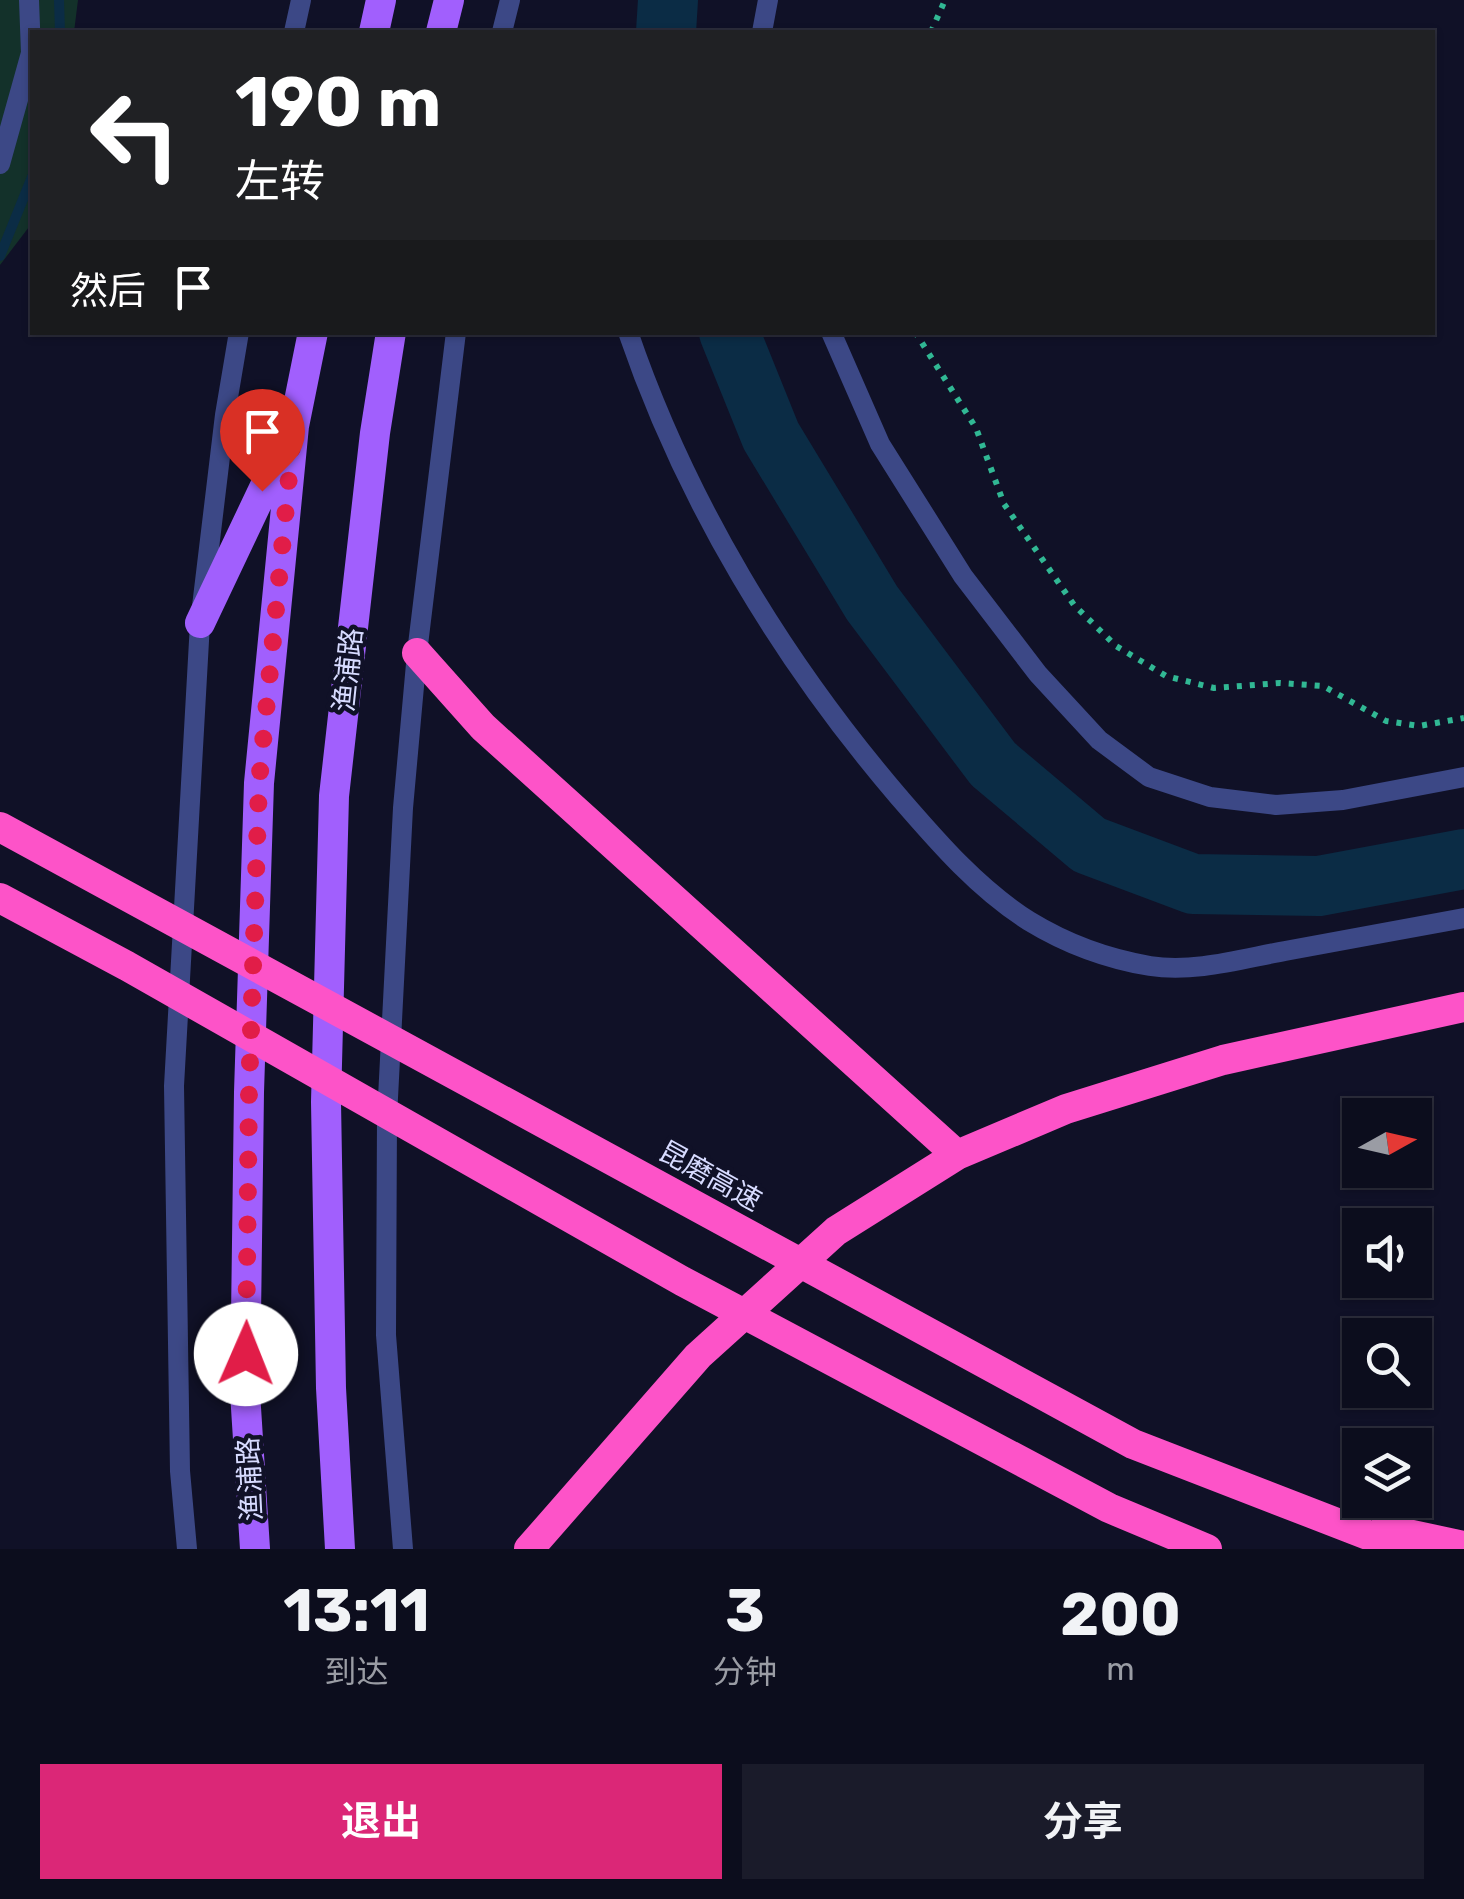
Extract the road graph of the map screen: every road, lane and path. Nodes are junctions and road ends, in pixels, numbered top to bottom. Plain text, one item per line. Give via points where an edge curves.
1 (29, 0) edge
2 (301, 0) edge
3 (382, 0) edge
4 (449, 0) edge
5 (510, 0) edge
6 (768, 0) edge
7 (945, 0) edge
8 (30, 30) edge
9 (294, 30) edge
10 (374, 30) edge
11 (442, 30) edge
12 (502, 30) edge
13 (762, 30) edge
14 (931, 30) edge
15 (30, 57) edge
16 (0, 164) edge
17 (238, 335) edge
18 (312, 335) edge
19 (391, 335) edge
20 (456, 335) edge
21 (629, 335) edge
22 (831, 335) edge
23 (918, 335) edge
24 (294, 426) junction
25 (200, 622) junction
26 (417, 653) junction
27 (1464, 718) edge
28 (1464, 777) edge
29 (0, 827) edge
30 (0, 898) edge
31 (1464, 918) edge
32 (1464, 1007) edge
33 (957, 1155) junction
34 (1312, 1513) junction
35 (1464, 1546) edge
36 (187, 1549) edge
37 (254, 1549) edge
38 (340, 1549) edge
39 (403, 1549) edge
40 (529, 1549) edge
41 (1207, 1549) edge
42 (1404, 1549) edge

1 - 8 street
2 - 9 street
3 - 10 main road
4 - 11 main road
5 - 12 street
6 - 13 street
7 - 14 path
15 - 16 street
17 - 25 street
18 - 24 main road, 渔浦路
19 - 38 main road, 渔浦路 via 334,796 326,1102
20 - 26 street
21 - 31 street via 696,494 765,619 858,748 954,860 1029,920 1101,955 1199,967
22 - 28 street via 880,444 963,576 1099,740 1149,777 1210,797 1276,806
23 - 27 path via 976,428 1004,504 1074,604 1116,646 1166,676 1214,688 1324,686 1386,722 1420,726
24 - 25 main road
24 - 37 main road, 渔浦路 via 258,822 245,1392
25 - 36 street via 174,1086
26 - 33 highway via 483,726
26 - 39 street via 387,1117 386,1335
29 - 34 highway, 昆磨高速 via 1133,1444
30 - 41 highway via 682,1281 1110,1508
32 - 33 highway via 1223,1060 1066,1109
33 - 40 highway via 836,1231 698,1356
34 - 35 highway
34 - 42 highway, 昆磨高速

